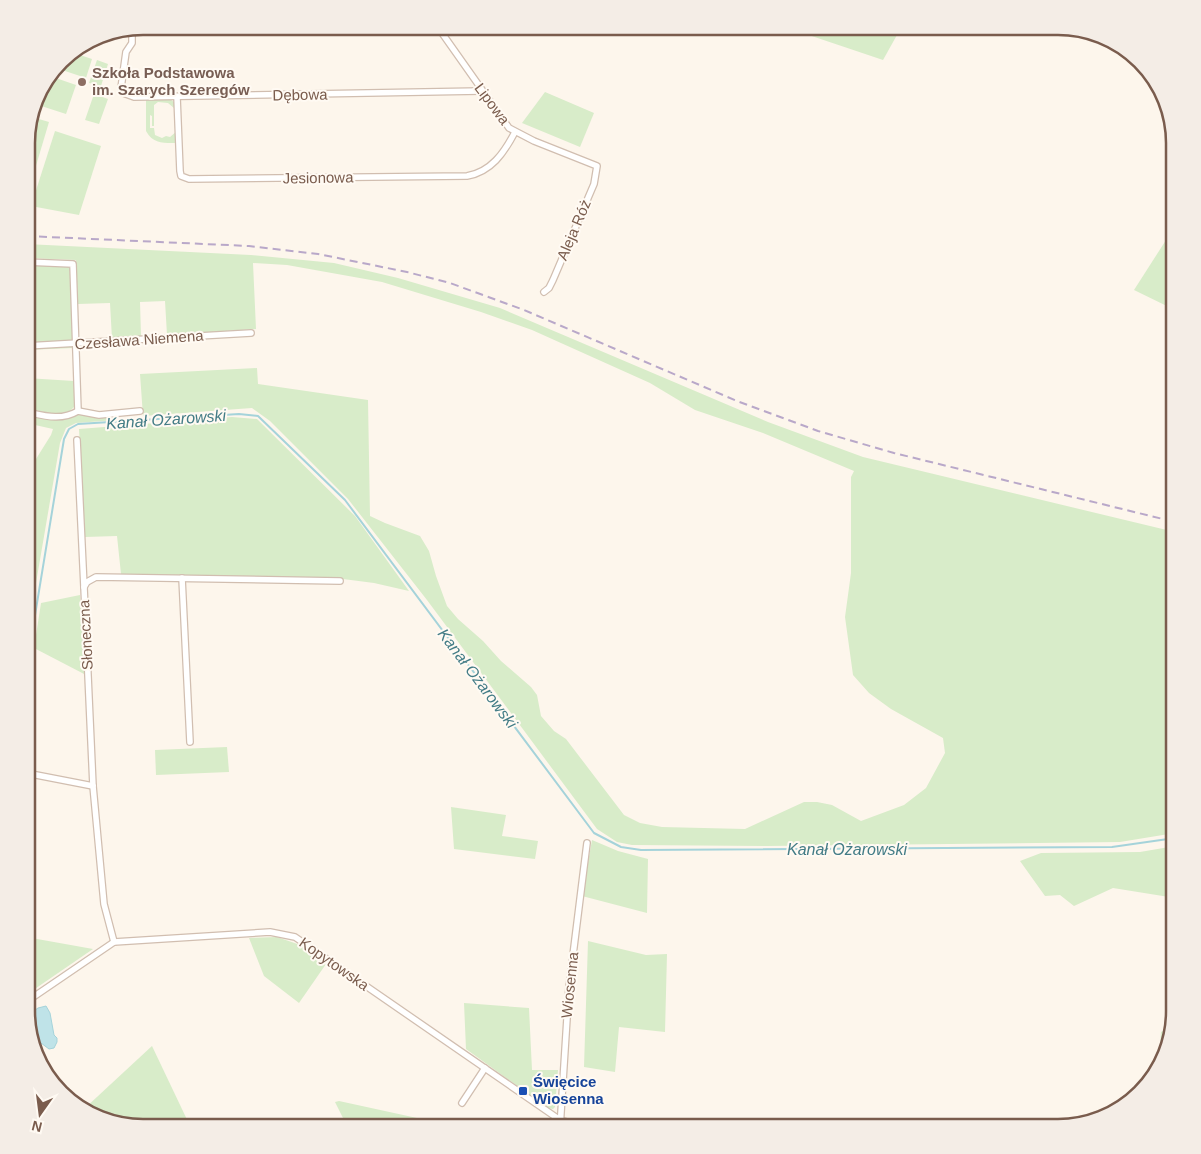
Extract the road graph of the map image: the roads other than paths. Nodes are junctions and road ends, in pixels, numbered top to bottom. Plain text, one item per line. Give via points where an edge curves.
1 (443, 35) edge
2 (132, 36) edge
3 (481, 91) junction
4 (177, 97) junction
5 (515, 132) junction
6 (597, 166) joint
7 (35, 262) edge
8 (544, 292) dead end
9 (251, 333) dead end
10 (76, 344) junction
11 (35, 346) edge
12 (78, 411) junction
13 (140, 411) dead end
14 (35, 414) edge
15 (77, 440) dead end
16 (182, 578) junction
17 (340, 581) dead end
18 (84, 587) junction
19 (190, 742) dead end
20 (35, 775) edge
21 (93, 786) junction
22 (587, 843) dead end
23 (114, 942) junction
24 (35, 996) edge
25 (485, 1068) junction
26 (462, 1103) dead end
27 (559, 1119) edge
28 (560, 1119) edge

1 - 3 street, Lipowa
2 - 4 street, Dębowa via 132,44 126,52 121,90 134,97
3 - 4 street, Dębowa
3 - 5 street, Lipowa
4 - 5 street, Jesionowa via 180,171 190,180 467,176 491,166
5 - 6 street, Lipowa
6 - 8 street, Aleja Róż via 594,184 553,280
7 - 10 street via 73,264
9 - 10 street, Czesława Niemena
10 - 11 street, Czesława Niemena
10 - 12 street
12 - 13 street via 99,415
12 - 14 street via 54,418
15 - 18 street
16 - 17 street, Słoneczna
16 - 18 street, Słoneczna via 96,577
16 - 19 street
18 - 21 street, Słoneczna
20 - 21 street
21 - 23 street, Słoneczna via 104,904
22 - 28 street, Wiosenna via 568,987
23 - 24 street
23 - 25 street, Kopytowska via 270,932 295,937
25 - 26 street
25 - 27 street, Kopytowska

